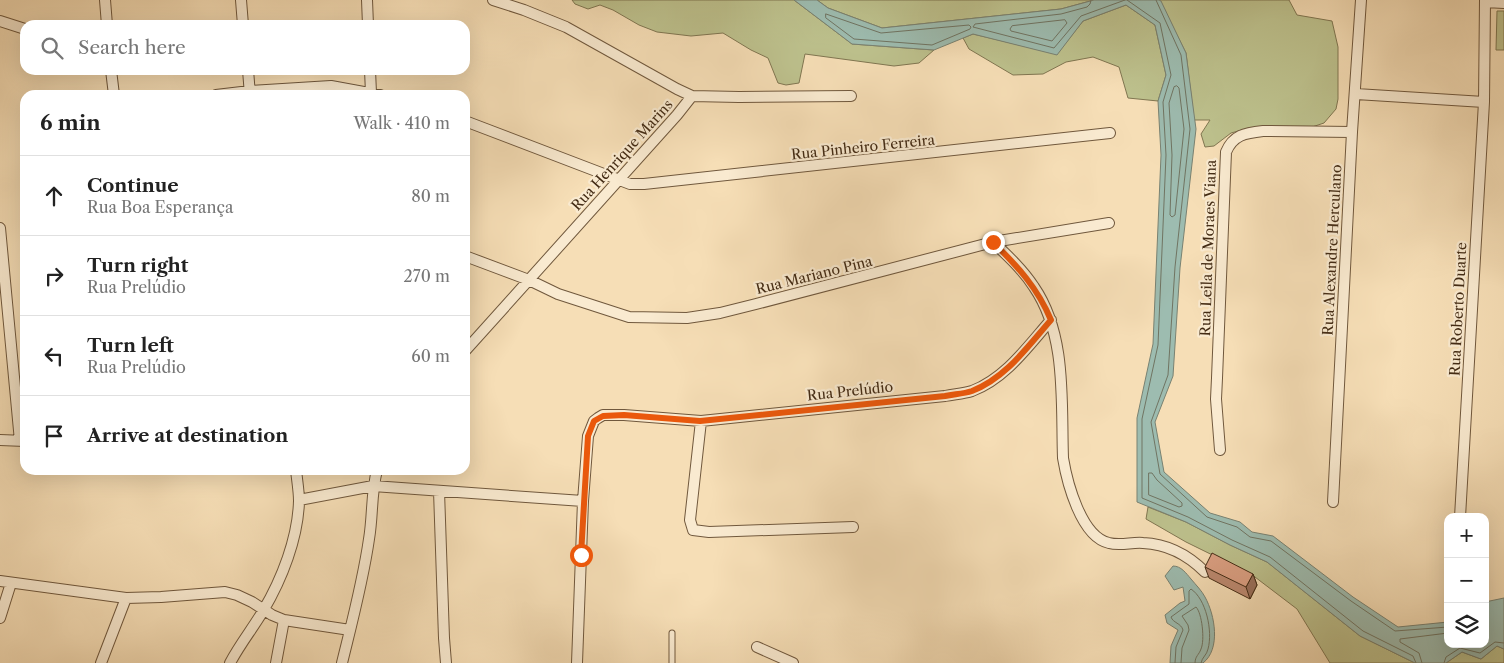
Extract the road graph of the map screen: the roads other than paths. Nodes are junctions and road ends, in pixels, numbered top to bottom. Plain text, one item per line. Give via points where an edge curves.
1 (105, 0) edge
2 (240, 0) edge
3 (367, 0) edge
4 (494, 0) edge
5 (1361, 0) edge
6 (1485, 1) edge
7 (1504, 3) edge
8 (107, 20) edge
9 (242, 20) edge
10 (368, 20) edge
11 (0, 21) edge
12 (20, 27) edge
13 (112, 75) edge
14 (248, 75) edge
15 (371, 75) edge
16 (113, 90) edge
17 (250, 90) edge
18 (285, 90) edge
19 (354, 90) edge
20 (375, 90) edge
21 (1356, 94) junction
22 (692, 96) junction
23 (851, 96) dead end
24 (1484, 102) junction
25 (470, 123) edge
26 (1352, 132) junction
27 (1110, 133) dead end
28 (618, 181) junction
29 (1109, 223) dead end
30 (0, 228) edge
31 (993, 242) junction
32 (470, 258) edge
33 (529, 280) junction
34 (1051, 320) junction
35 (470, 345) edge
36 (700, 421) junction
37 (20, 422) edge
38 (0, 440) edge
39 (20, 441) edge
40 (1220, 450) dead end
41 (296, 475) edge
42 (375, 475) edge
43 (373, 486) junction
44 (440, 491) junction
45 (299, 500) junction
46 (583, 501) junction
47 (1333, 502) dead end
48 (1460, 513) edge
49 (852, 527) dead end
50 (1205, 572) edge
51 (0, 581) edge
52 (11, 583) junction
53 (126, 598) junction
54 (264, 610) junction
55 (0, 618) edge
56 (284, 620) junction
57 (350, 630) junction
58 (672, 633) dead end
59 (757, 647) dead end
60 (101, 663) edge
61 (230, 663) edge
62 (276, 663) edge
63 (342, 663) edge
64 (446, 663) edge
65 (577, 663) edge
66 (672, 663) edge
67 (793, 663) edge

1 - 8 street
2 - 9 street
3 - 10 street
4 - 22 street via 566,27
5 - 21 street, Rua Alexandre Herculano
6 - 7 street
6 - 24 street, Rua Roberto Duarte
11 - 12 street
13 - 16 street
14 - 17 street
15 - 20 street
18 - 19 street via 331,86
21 - 24 street
21 - 26 street, Rua Alexandre Herculano
22 - 23 street, Rua Henrique Marins
22 - 28 street, Rua Henrique Marins
24 - 48 street, Rua Roberto Duarte
25 - 28 street, Rua Pinheiro Ferreira
26 - 40 street, Rua Leila de Moraes Viana via 1249,133 1234,139 1226,152 1216,399
26 - 47 street, Rua Alexandre Herculano
27 - 28 street, Rua Pinheiro Ferreira via 644,184
28 - 33 street, Rua Henrique Marins
29 - 31 street, Rua Mariano Pina
30 - 37 street
31 - 33 street, Rua Mariano Pina via 870,276 720,313 687,318 629,317
31 - 34 street via 1034,286
32 - 33 street, Rua Mariano Pina
33 - 35 street, Rua Henrique Marins
34 - 36 street, Rua Prelúdio via 1008,368 970,392
34 - 50 street via 1057,342 1063,458 1076,505 1088,526 1095,536 1109,543 1143,542 1182,553
36 - 46 street, Rua Prelúdio via 624,415 603,416 594,421 588,436
36 - 49 street via 690,520 693,530
38 - 39 street
41 - 45 street
42 - 43 street
43 - 44 street
43 - 45 street
43 - 57 street via 370,537
44 - 46 street
44 - 64 street
45 - 54 street via 290,547
46 - 65 street
51 - 52 street
52 - 53 street
52 - 55 street
53 - 54 street via 225,592 238,595
53 - 60 street
54 - 56 street
54 - 61 street
56 - 57 street
56 - 62 street
57 - 63 street
58 - 66 lane
59 - 67 street

